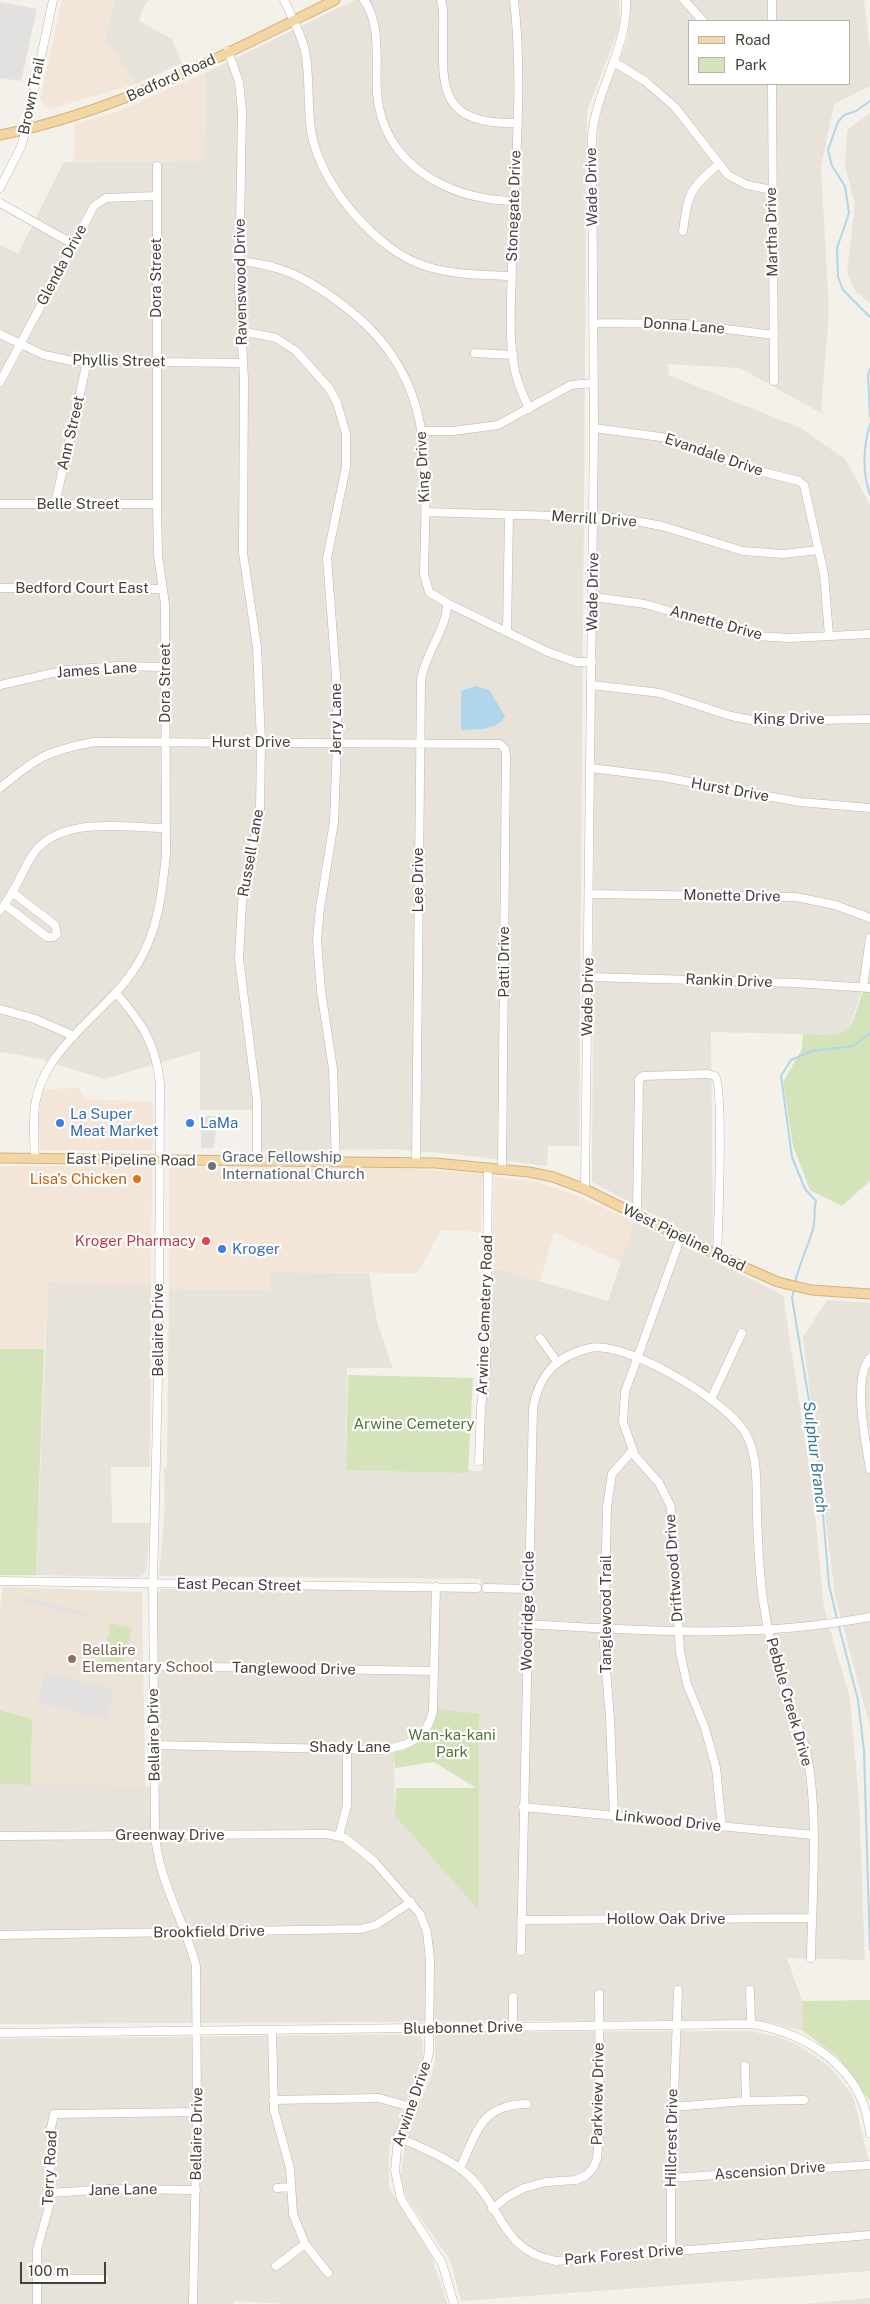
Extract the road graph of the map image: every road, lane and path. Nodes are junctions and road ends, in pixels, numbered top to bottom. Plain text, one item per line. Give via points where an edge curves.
1 (53, 0) edge
2 (284, 0) edge
3 (336, 0) edge
4 (364, 0) edge
5 (441, 0) edge
6 (514, 0) edge
7 (626, 0) edge
8 (684, 0) edge
9 (772, 0) edge
10 (701, 20) edge
11 (772, 20) edge
12 (293, 21) junction
13 (228, 51) junction
14 (614, 62) junction
15 (772, 85) edge
16 (517, 123) junction
17 (26, 129) junction
18 (0, 135) edge
19 (718, 165) junction
20 (157, 166) dead end
21 (0, 188) edge
22 (772, 190) junction
23 (156, 196) junction
24 (513, 201) junction
25 (0, 203) edge
26 (683, 231) dead end
27 (73, 244) junction
28 (239, 261) junction
29 (512, 276) junction
30 (593, 323) junction
31 (241, 331) junction
32 (0, 334) edge
33 (774, 335) junction
34 (20, 344) junction
35 (475, 353) dead end
36 (513, 355) junction
37 (87, 362) junction
38 (157, 362) junction
39 (243, 363) junction
40 (774, 381) dead end
41 (0, 382) edge
42 (594, 383) junction
43 (528, 409) junction
44 (594, 428) junction
45 (423, 431) junction
46 (0, 504) edge
47 (55, 504) junction
48 (157, 504) junction
49 (425, 512) junction
50 (509, 515) junction
51 (242, 516) joint
52 (594, 516) junction
53 (819, 550) junction
54 (0, 588) edge
55 (163, 589) junction
56 (592, 597) junction
57 (447, 603) junction
58 (506, 631) junction
59 (870, 634) edge
60 (829, 636) junction
61 (592, 662) junction
62 (164, 667) junction
63 (0, 685) edge
64 (592, 685) junction
65 (870, 719) edge
66 (164, 742) junction
67 (261, 742) junction
68 (337, 743) junction
69 (420, 744) junction
70 (506, 756) joint
71 (591, 768) junction
72 (0, 788) edge
73 (870, 808) edge
74 (166, 828) junction
75 (12, 892) junction
76 (590, 894) junction
77 (2, 907) edge
78 (870, 918) edge
79 (870, 938) edge
80 (589, 977) junction
81 (866, 988) edge
82 (116, 993) junction
83 (0, 1008) edge
84 (74, 1036) junction
85 (0, 1158) edge
86 (35, 1159) junction
87 (159, 1160) junction
88 (257, 1161) junction
89 (336, 1162) junction
90 (416, 1163) junction
91 (488, 1168) junction
92 (502, 1168) junction
93 (585, 1189) junction
94 (637, 1215) junction
95 (681, 1237) junction
96 (717, 1255) junction
97 (870, 1294) edge
98 (742, 1332) dead end
99 (540, 1338) dead end
100 (637, 1357) junction
101 (869, 1359) edge
102 (558, 1363) junction
103 (711, 1399) junction
104 (632, 1450) junction
105 (479, 1461) dead end
106 (870, 1470) edge
107 (0, 1581) edge
108 (153, 1584) junction
109 (436, 1587) junction
110 (528, 1589) junction
111 (870, 1617) edge
112 (527, 1624) junction
113 (604, 1628) junction
114 (768, 1630) junction
115 (678, 1632) junction
116 (153, 1666) junction
117 (434, 1671) junction
118 (154, 1745) junction
119 (347, 1748) junction
120 (523, 1807) junction
121 (614, 1816) junction
122 (722, 1827) junction
123 (156, 1834) junction
124 (0, 1836) edge
125 (339, 1836) junction
126 (813, 1836) junction
127 (411, 1902) junction
128 (812, 1918) junction
129 (521, 1920) junction
130 (186, 1932) junction
131 (0, 1935) edge
132 (521, 1951) dead end
133 (811, 1958) dead end
134 (678, 1990) dead end
135 (750, 1990) dead end
136 (599, 1994) dead end
137 (513, 1996) dead end
138 (751, 2024) junction
139 (675, 2025) junction
140 (599, 2026) junction
141 (513, 2027) junction
142 (430, 2028) junction
143 (272, 2030) junction
144 (197, 2031) junction
145 (0, 2033) edge
146 (745, 2066) dead end
147 (273, 2100) junction
148 (804, 2100) dead end
149 (746, 2101) junction
150 (527, 2104) dead end
151 (411, 2107) junction
152 (673, 2107) junction
153 (197, 2112) junction
154 (870, 2133) edge
155 (398, 2137) junction
156 (870, 2165) edge
157 (460, 2168) junction
158 (671, 2178) junction
159 (291, 2187) junction
160 (278, 2188) dead end
161 (196, 2190) junction
162 (50, 2193) junction
163 (492, 2209) junction
164 (870, 2236) edge
165 (305, 2244) junction
166 (671, 2251) junction
167 (276, 2266) dead end
168 (328, 2273) dead end
169 (38, 2279) junction
170 (104, 2279) dead end
171 (37, 2304) edge
172 (193, 2304) edge
173 (454, 2304) edge

1 - 17 street, Brown Trail
2 - 12 street
3 - 12 main road, Bedford Road
4 - 24 street via 373,18 379,104 385,125 403,154 439,185 472,196
5 - 16 street via 445,78 450,100 464,114 477,120
6 - 16 street, Stonegate Drive via 519,75
7 - 14 street, Wade Drive via 625,22
8 - 10 street
9 - 11 street
12 - 13 main road, Bedford Road
12 - 29 street via 306,57 315,146 322,169 351,211 392,249 415,262 469,275
13 - 17 main road, Bedford Road via 152,89 66,119
13 - 28 street, Ravenswood Drive via 239,82 242,103
14 - 19 street via 650,84 674,107
14 - 30 street, Wade Drive via 598,104 592,136
15 - 22 street, Martha Drive
16 - 24 street, Stonegate Drive
17 - 18 main road, Bedford Road
17 - 21 street, Brown Trail via 21,147
19 - 22 street via 732,179
19 - 26 street via 694,187 688,198
20 - 23 street, Dora Street
22 - 33 street, Martha Drive
23 - 27 street, Glenda Drive via 99,200
23 - 38 street, Dora Street
24 - 29 street, Stonegate Drive
25 - 27 street
27 - 34 street, Glenda Drive
28 - 31 street, Ravenswood Drive
28 - 45 street, King Drive via 291,272 315,285 358,317 393,356 407,380
29 - 36 street, Stonegate Drive
30 - 33 street, Donna Lane via 685,324
30 - 42 street, Wade Drive
31 - 39 street, Ravenswood Drive
31 - 68 street, Jerry Lane via 276,338 296,351 329,388 344,424 346,467 327,558 337,690
32 - 34 street, Phyllis Street
33 - 40 street, Martha Drive
34 - 37 street, Phyllis Street via 53,358
34 - 41 street, Glenda Drive
35 - 36 street
36 - 43 street, Stonegate Drive via 518,383
37 - 38 street, Phyllis Street
37 - 47 street, Ann Street
38 - 39 street, Phyllis Street
38 - 48 street, Dora Street
39 - 51 street, Ravenswood Drive
42 - 43 street via 571,384
42 - 44 street, Wade Drive
43 - 45 street via 498,425
44 - 52 street, Wade Drive
44 - 53 street, Evandale Drive via 668,438 747,468 803,484
45 - 49 street, King Drive
46 - 47 street, Belle Street
47 - 48 street, Belle Street
48 - 55 street, Dora Street via 158,555
49 - 50 street, Merrill Drive
49 - 57 street, King Drive via 424,574 427,587
50 - 52 street, Merrill Drive
50 - 58 street
51 - 67 street, Russell Lane via 243,553 257,647
52 - 53 street, Merrill Drive via 662,526 743,551 783,554
52 - 56 street, Wade Drive
53 - 60 street
54 - 55 street, Bedford Court East
55 - 62 street, Dora Street
56 - 60 street, Annette Drive via 645,604 756,636
56 - 61 street, Wade Drive
57 - 58 street, King Drive
57 - 69 street, Lee Drive via 446,616 423,668
58 - 61 street, King Drive via 562,658
59 - 60 street, Annette Drive
61 - 64 street, Wade Drive
62 - 63 street, James Lane via 66,670
62 - 66 street, Dora Street
64 - 65 street, King Drive via 660,693 757,721
64 - 71 street, Wade Drive
66 - 67 street, Hurst Drive
66 - 72 street, Hurst Drive via 94,742 63,748 36,759
66 - 74 street, Dora Street
67 - 68 street, Hurst Drive
67 - 88 street, Russell Lane via 260,810 242,902 238,959 256,1093
68 - 69 street, Hurst Drive
68 - 89 street, Jerry Lane via 332,842 317,940 320,991 333,1069
69 - 70 street, Hurst Drive via 500,744
69 - 90 street, Lee Drive
70 - 92 street, Patti Drive
71 - 73 street, Hurst Drive via 663,777 800,802
71 - 76 street, Wade Drive
74 - 75 street via 81,827 58,833 42,843
74 - 82 street, Dora Street via 166,855 156,921 138,965
75 - 77 street
75 - 77 street via 55,925 57,934 46,937
76 - 78 street, Monette Drive via 796,897 835,905
76 - 80 street, Wade Drive
79 - 81 street
80 - 81 street, Rankin Drive
80 - 93 street, Wade Drive
82 - 84 street, Dora Street
82 - 87 street, Bellaire Drive via 138,1019 156,1058 160,1084
83 - 84 street
84 - 86 street, Dora Street via 51,1063 42,1080 35,1106
85 - 86 main road, East Pipeline Road
86 - 87 main road, East Pipeline Road
87 - 88 main road, East Pipeline Road
87 - 108 street, Bellaire Drive
88 - 89 main road, East Pipeline Road
89 - 90 main road, East Pipeline Road
90 - 91 main road, East Pipeline Road
91 - 92 main road, East Pipeline Road
91 - 105 street, Arwine Cemetery Road via 486,1368
92 - 93 main road, West Pipeline Road via 554,1177
93 - 94 main road, West Pipeline Road
94 - 95 main road, West Pipeline Road
94 - 96 street via 639,1079 643,1076 715,1076 719,1084 720,1111
95 - 96 main road, West Pipeline Road
95 - 100 street, Driftwood Drive
96 - 97 main road, West Pipeline Road via 778,1282 811,1290
98 - 103 street
99 - 102 street
100 - 102 street, Woodridge Circle via 600,1347 576,1352
100 - 103 street, Pebble Creek Drive
100 - 104 street, Driftwood Drive via 623,1401 623,1422
101 - 106 street via 862,1374 862,1392
102 - 110 street, Woodridge Circle via 539,1385 533,1408
103 - 114 street, Pebble Creek Drive via 738,1422 748,1437 753,1454 758,1552
104 - 113 street, Tanglewood Trail via 612,1474 608,1488
104 - 115 street, Driftwood Drive via 659,1483 671,1507
107 - 108 street, East Pecan Street
108 - 109 street, East Pecan Street
108 - 116 street, Bellaire Drive
109 - 110 street, East Pecan Street
109 - 117 street, Shady Lane
110 - 112 street, Woodridge Circle
111 - 114 street
112 - 113 street
112 - 120 street, Woodridge Circle
113 - 115 street
113 - 121 street, Tanglewood Trail
114 - 115 street
114 - 126 street, Pebble Creek Drive via 779,1676 807,1754
115 - 122 street, Driftwood Drive via 684,1673 716,1768
116 - 117 street, Tanglewood Drive
116 - 118 street, Bellaire Drive
117 - 119 street, Shady Lane via 431,1721 419,1737 395,1748
118 - 119 street, Shady Lane
118 - 123 street, Bellaire Drive
119 - 125 street via 347,1805
120 - 121 street, Linkwood Drive
120 - 129 street, Woodridge Circle
121 - 122 street, Linkwood Drive
122 - 126 street, Linkwood Drive
123 - 124 street, Greenway Drive
123 - 125 street, Greenway Drive
123 - 130 street, Bellaire Drive via 158,1856
125 - 127 street, Arwine Drive via 374,1861
126 - 128 street, Pebble Creek Drive
127 - 130 street, Brookfield Drive via 376,1925 361,1929
127 - 142 street, Arwine Drive via 424,1924 429,1942
128 - 129 street, Hollow Oak Drive
128 - 133 street, Pebble Creek Drive
129 - 132 street, Woodridge Circle
130 - 131 street, Brookfield Drive
130 - 144 street, Bellaire Drive via 196,1966
134 - 139 street, Hillcrest Drive
135 - 138 street
136 - 140 street, Parkview Drive
137 - 141 street
138 - 139 street, Bluebonnet Drive
138 - 154 street, Bluebonnet Drive via 797,2037 827,2056 846,2075 863,2102
139 - 140 street, Bluebonnet Drive
139 - 152 street, Hillcrest Drive
140 - 141 street, Bluebonnet Drive
140 - 163 street, Parkview Drive via 600,2126 593,2168 583,2178 524,2188
141 - 142 street, Bluebonnet Drive
142 - 143 street, Bluebonnet Drive
142 - 151 street, Arwine Drive via 428,2064
143 - 144 street, Bluebonnet Drive
143 - 147 street
144 - 145 street, Bluebonnet Drive
144 - 153 street, Bellaire Drive
146 - 149 street
147 - 151 street via 379,2098
147 - 159 street via 275,2119 290,2168
148 - 149 street
149 - 152 street
150 - 157 street via 506,2105 489,2114
151 - 155 street, Arwine Drive
152 - 158 street, Hillcrest Drive
153 - 161 street, Bellaire Drive
153 - 162 street, Terry Road via 56,2112 52,2122
155 - 157 street, Park Forest Drive
155 - 173 street, Arwine Drive via 395,2171 401,2199 439,2257
156 - 158 street, Ascension Drive
157 - 163 street, Park Forest Drive via 478,2186
158 - 166 street, Hillcrest Drive
159 - 160 street
159 - 165 street via 293,2214
161 - 162 street, Jane Lane via 110,2189
161 - 172 street, Bellaire Drive
162 - 169 street, Terry Road via 37,2250
163 - 166 street, Park Forest Drive via 517,2244 545,2259 556,2261
164 - 166 street, Park Forest Drive
165 - 167 street
165 - 168 street
169 - 170 street
169 - 171 street, Terry Road

